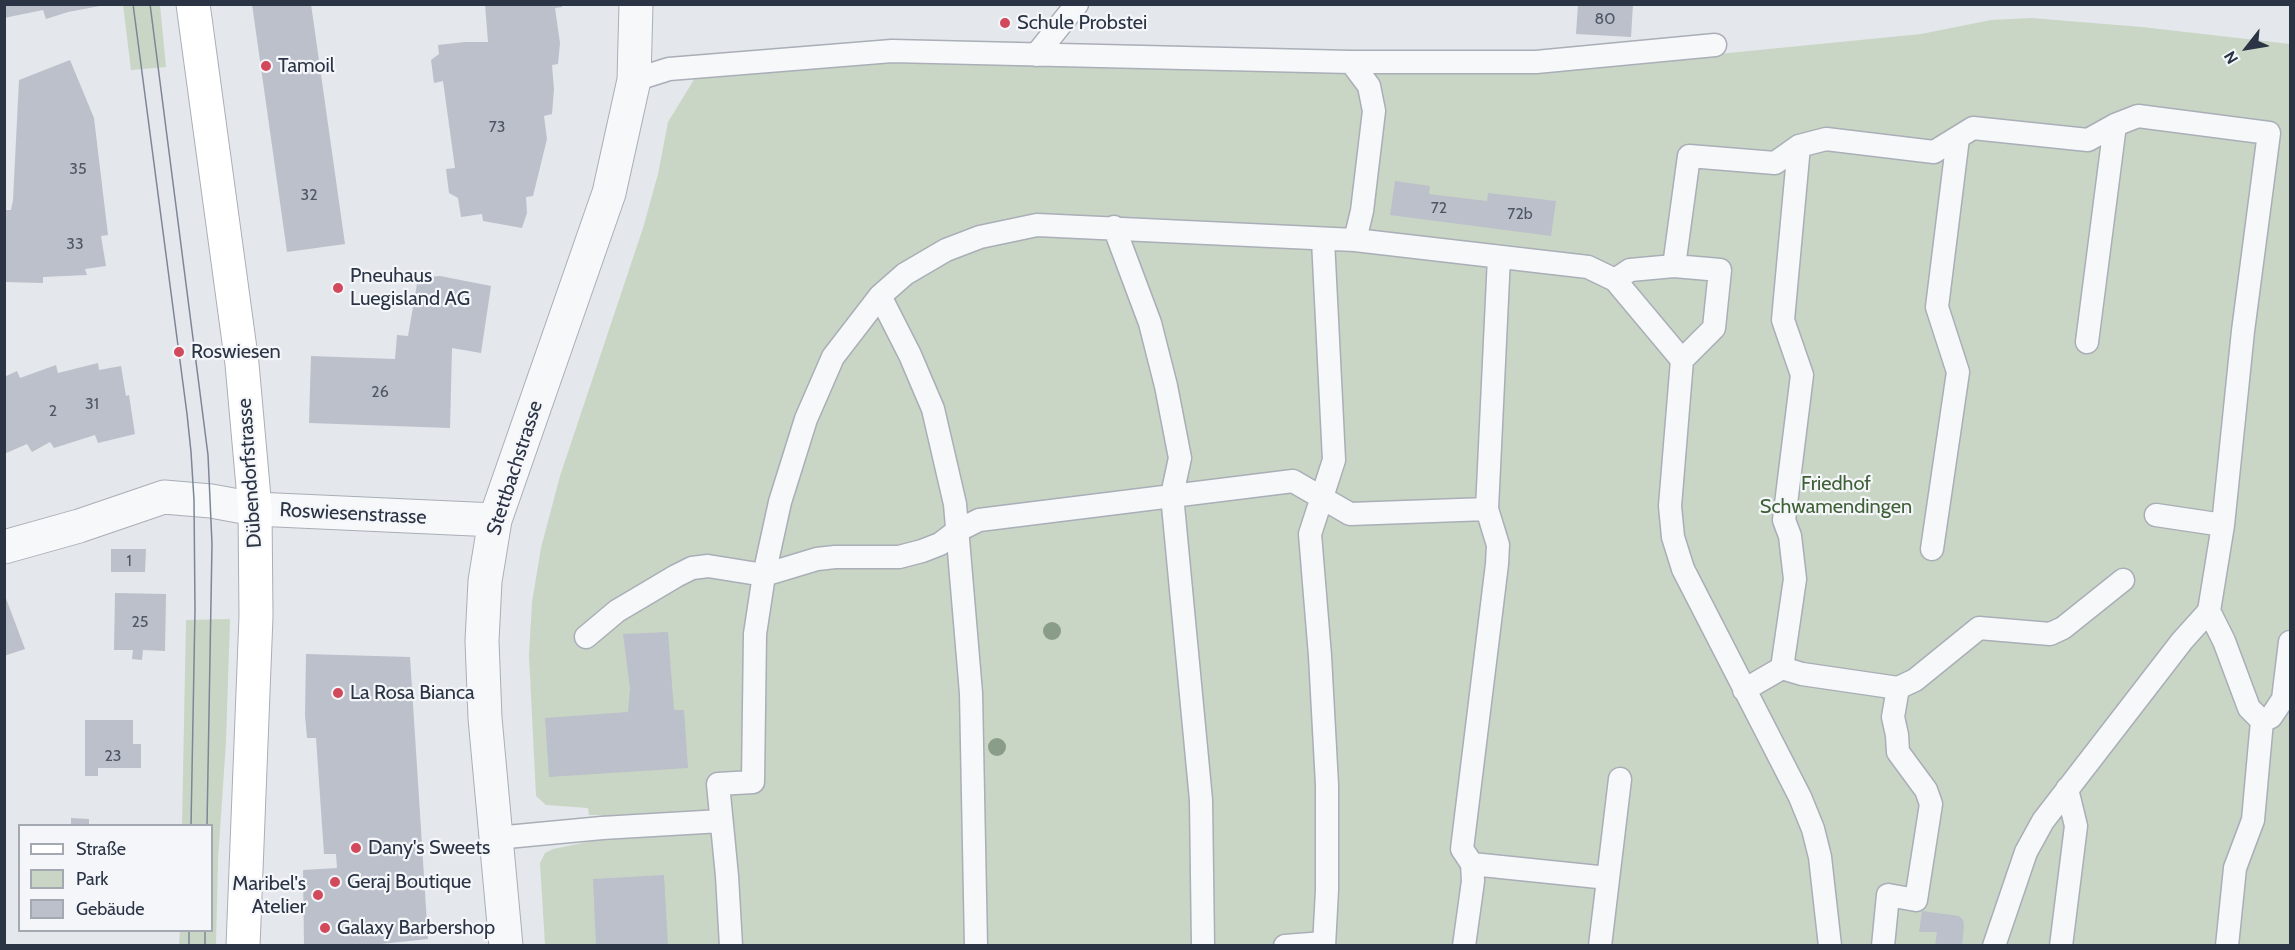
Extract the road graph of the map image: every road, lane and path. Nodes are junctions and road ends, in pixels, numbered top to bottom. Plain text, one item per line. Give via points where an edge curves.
1 (193, 4) edge
2 (636, 4) edge
3 (1077, 4) edge
4 (1715, 45) dead end
5 (1036, 55) junction
6 (1351, 62) junction
7 (634, 80) junction
8 (2115, 125) junction
9 (1958, 138) junction
10 (1799, 146) junction
11 (1114, 227) junction
12 (1323, 240) junction
13 (1355, 240) junction
14 (1499, 257) junction
15 (1674, 266) junction
16 (1615, 280) junction
17 (880, 296) junction
18 (2087, 342) dead end
19 (1682, 360) junction
20 (1172, 495) junction
21 (1322, 499) junction
22 (255, 509) junction
23 (1487, 509) junction
24 (2156, 515) dead end
25 (495, 520) junction
26 (2223, 525) junction
27 (957, 531) junction
28 (4, 548) edge
29 (1932, 549) dead end
30 (764, 575) junction
31 (2123, 580) dead end
32 (2209, 610) junction
33 (586, 637) dead end
34 (2290, 642) edge
35 (1782, 668) junction
36 (1898, 688) junction
37 (1744, 690) junction
38 (2262, 721) junction
39 (1620, 779) dead end
40 (2067, 789) junction
41 (721, 821) junction
42 (496, 838) junction
43 (1472, 864) junction
44 (1608, 878) junction
45 (1324, 944) edge
46 (243, 945) edge
47 (506, 945) edge
48 (730, 945) edge
49 (976, 945) edge
50 (1203, 945) edge
51 (1285, 945) edge
52 (1464, 945) edge
53 (1600, 945) edge
54 (1830, 945) edge
55 (1884, 945) edge
56 (1994, 945) edge
57 (2061, 945) edge
58 (2227, 945) edge

1 - 22 street, Dübendorfstrasse via 242,364
2 - 7 street, Stettbachstrasse
3 - 5 lane
4 - 6 lane via 1536,62
5 - 6 lane
5 - 7 lane via 892,51 669,69
6 - 13 lane via 1369,86 1374,111
7 - 25 street, Stettbachstrasse via 609,193
8 - 9 lane via 2088,140 1973,128
8 - 18 lane
8 - 26 lane via 2138,116 2269,133
9 - 10 lane via 1934,152 1826,139
9 - 29 lane via 1937,307 1958,372
10 - 15 lane via 1775,163 1689,156
10 - 35 lane via 1783,320 1802,375 1784,520 1795,579
11 - 12 lane
11 - 17 lane via 1037,225 980,237 946,250 905,274
11 - 20 lane via 1150,323 1166,386 1180,458
12 - 13 lane
12 - 21 lane via 1334,460
13 - 14 lane
14 - 16 lane via 1587,267
14 - 23 lane
15 - 16 lane via 1630,270
15 - 19 lane via 1720,270 1714,328
16 - 19 lane
17 - 27 lane via 933,409 955,504
17 - 30 lane via 833,357 806,419 780,502
19 - 37 lane via 1670,506 1672,537 1683,569
20 - 21 lane via 1293,481
20 - 27 lane via 979,520
20 - 50 lane via 1202,800
21 - 23 lane via 1350,514
21 - 45 lane via 1310,534 1327,785
22 - 25 street, Roswiesenstrasse
22 - 28 street, Roswiesenstrasse via 164,497
22 - 46 street, Dübendorfstrasse via 256,616
23 - 43 lane via 1498,545 1462,849
24 - 26 lane
25 - 42 street, Stettbachstrasse via 485,581 482,641
26 - 32 lane
27 - 30 lane via 940,544 899,557 817,559
27 - 49 lane via 971,693
30 - 33 lane via 708,566 692,568 617,611
30 - 41 lane via 755,634 753,782 718,784
31 - 36 lane via 2050,634 1979,628 1916,680
32 - 38 lane via 2249,708
32 - 40 lane
34 - 38 lane via 2283,699 2271,717
35 - 36 lane
35 - 37 lane
36 - 55 lane via 1893,717 1898,752 1926,790 1930,804 1916,900 1888,895
37 - 54 lane via 1813,830
38 - 58 lane via 2253,820 2235,868
39 - 44 lane
40 - 56 lane via 2026,852
40 - 57 lane via 2076,826
41 - 42 lane
41 - 48 lane
42 - 47 street, Stettbachstrasse
43 - 44 lane
43 - 52 lane
44 - 53 lane
45 - 51 lane

